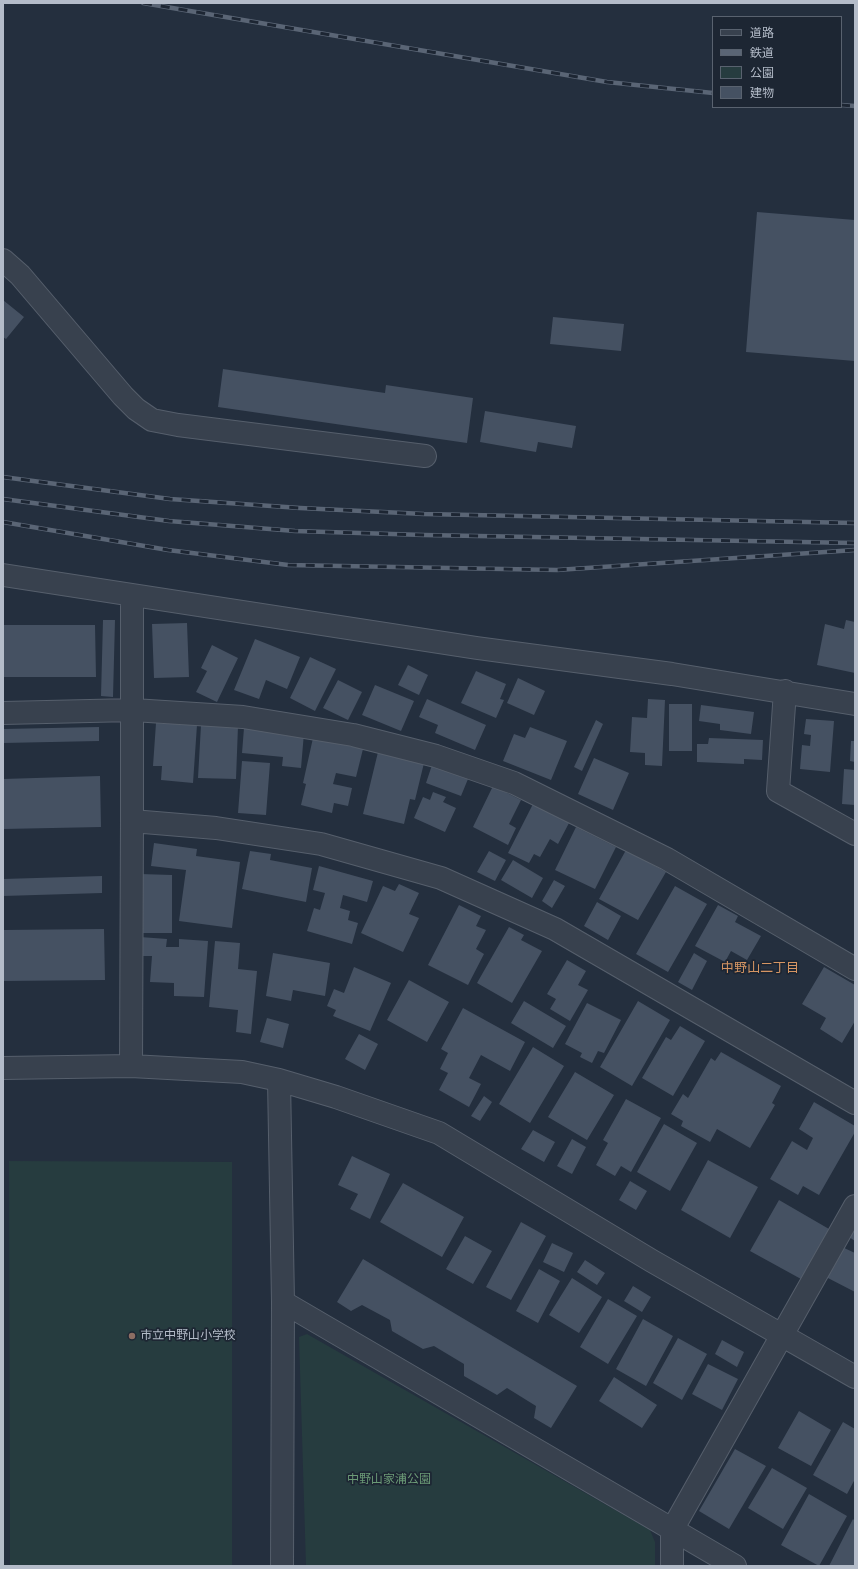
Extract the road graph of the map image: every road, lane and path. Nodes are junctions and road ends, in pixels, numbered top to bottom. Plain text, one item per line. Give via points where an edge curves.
1 (3, 260) edge
2 (425, 456) dead end
3 (3, 575) edge
4 (132, 595) junction
5 (785, 691) junction
6 (855, 704) edge
7 (133, 710) junction
8 (3, 713) edge
9 (132, 821) junction
10 (855, 834) edge
11 (855, 970) edge
12 (131, 1066) junction
13 (3, 1068) edge
14 (279, 1080) junction
15 (855, 1103) edge
16 (855, 1206) edge
17 (283, 1302) junction
18 (781, 1335) junction
19 (855, 1377) edge
20 (672, 1530) junction
21 (282, 1566) edge
22 (672, 1566) edge
23 (735, 1566) edge

1 - 2 street via 20,275 122,396 152,420
3 - 4 street
4 - 5 street via 477,648
4 - 7 street
5 - 6 street
5 - 10 street via 778,791
7 - 8 street
7 - 9 street
7 - 11 street via 244,717 353,735 436,756 514,783 667,859
9 - 12 street
9 - 15 street via 216,828 321,844 441,878 555,930
12 - 13 street
12 - 14 street via 242,1072
14 - 17 street
14 - 18 street via 439,1133
16 - 18 street
17 - 20 street
17 - 21 street
18 - 19 street
18 - 20 street
20 - 22 street
20 - 23 street

